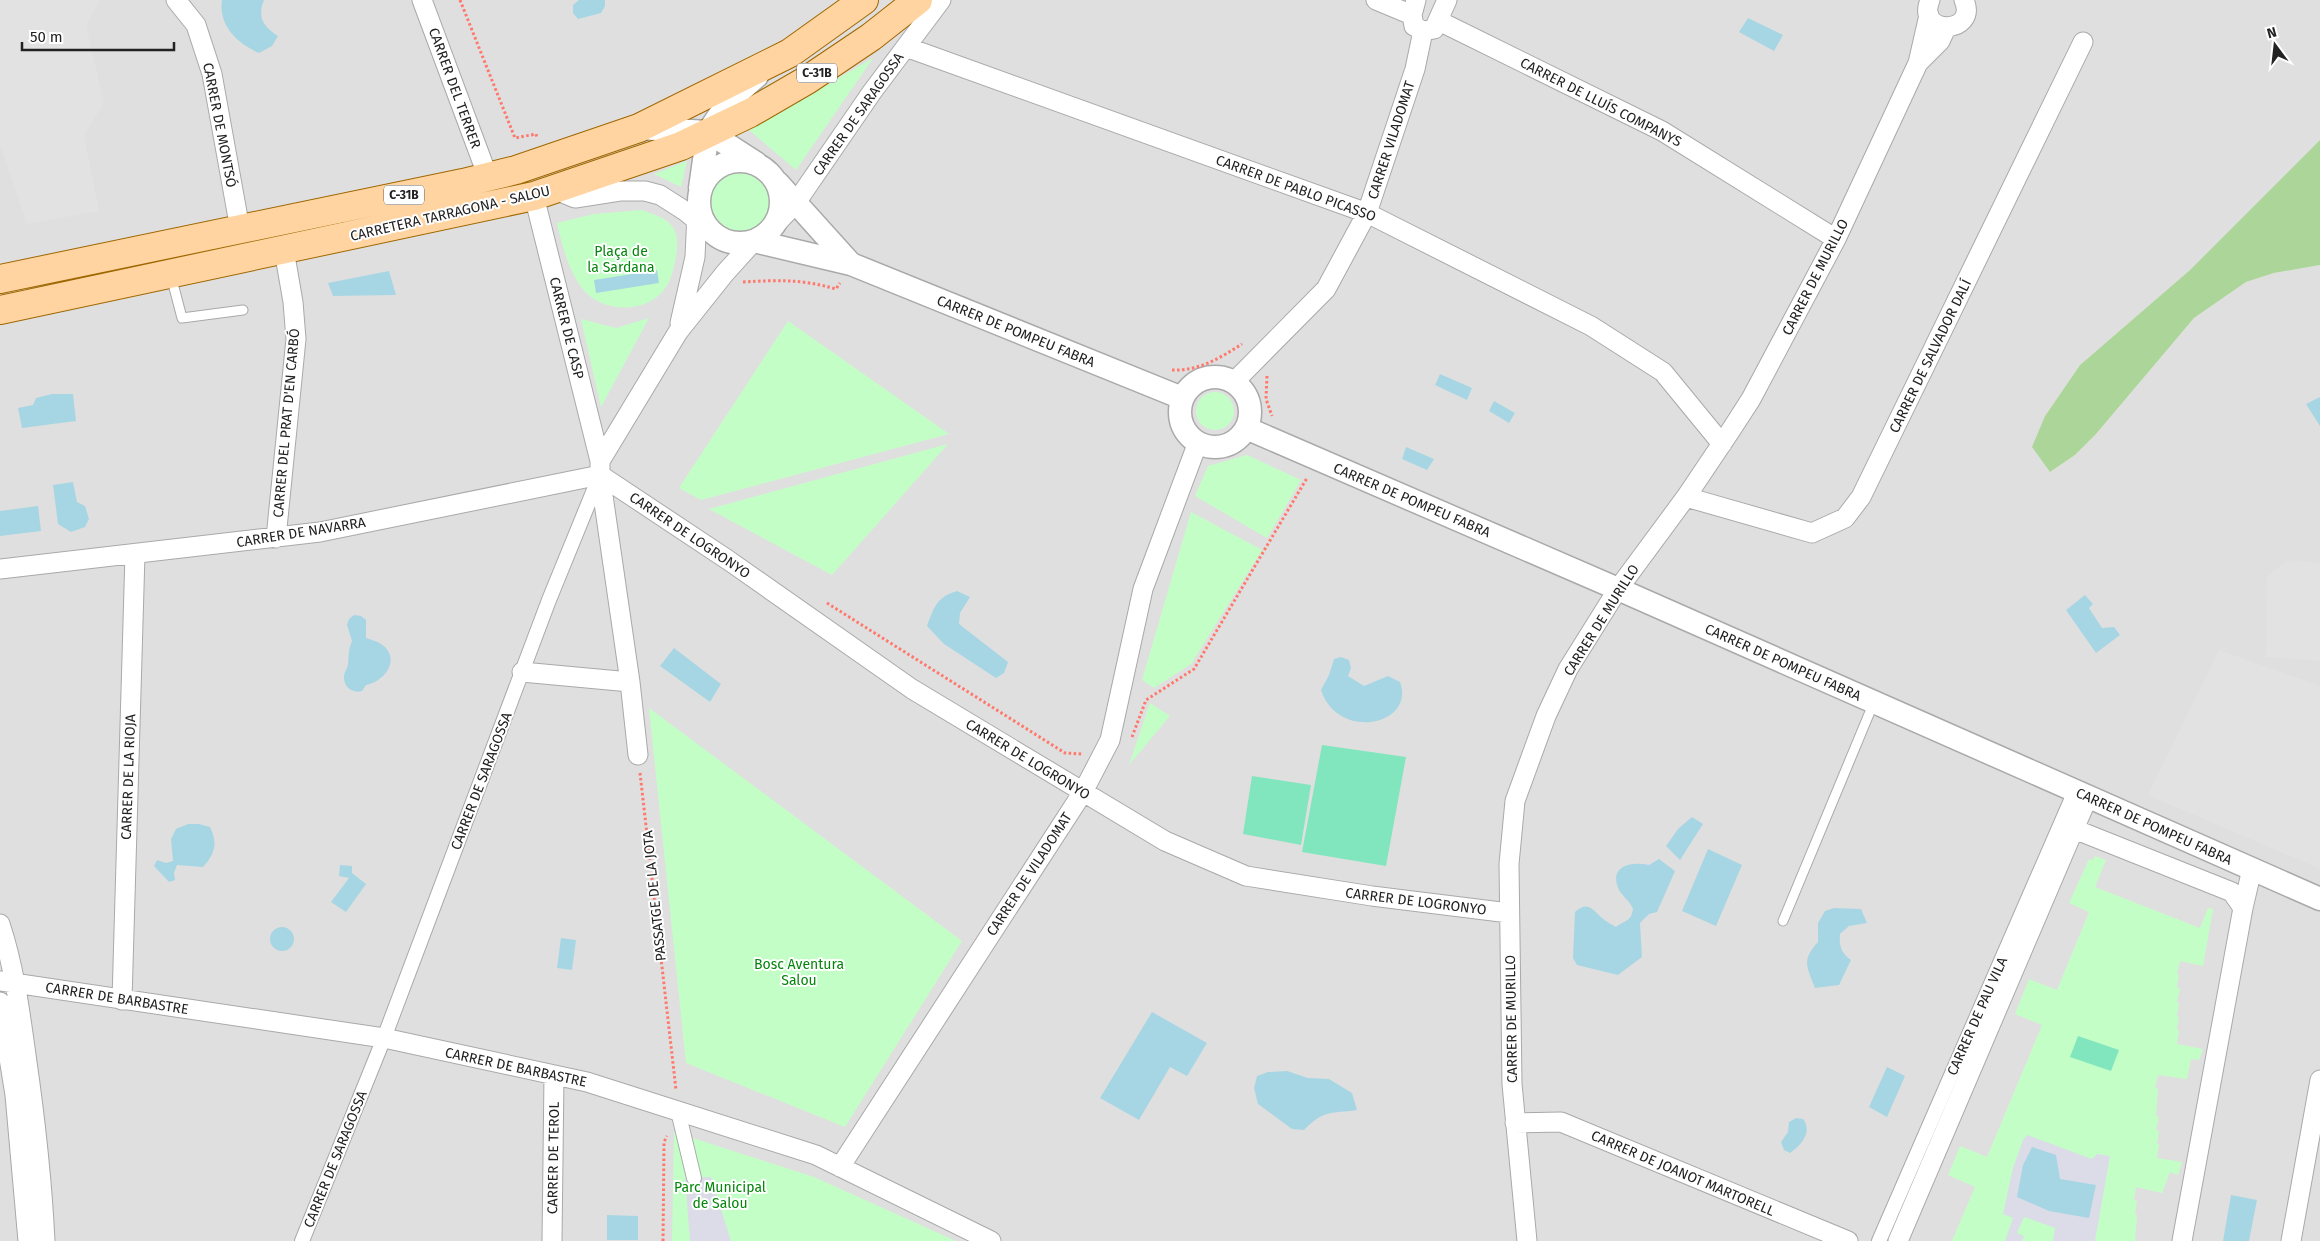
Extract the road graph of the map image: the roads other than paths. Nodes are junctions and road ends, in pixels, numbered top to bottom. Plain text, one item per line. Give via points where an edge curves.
1 (176, 0) edge
2 (422, 0) edge
3 (864, 0) edge
4 (918, 0) edge
5 (941, 0) edge
6 (1376, 0) edge
7 (1447, 0) edge
8 (1968, 3) edge
9 (1414, 7) edge
10 (1929, 8) edge
11 (1439, 21) junction
12 (1946, 28) junction
13 (1423, 31) junction
14 (2083, 42) dead end
15 (906, 47) junction
16 (790, 52) junction
17 (1918, 63) junction
18 (639, 128) junction
19 (708, 132) junction
20 (768, 173) junction
21 (488, 177) junction
22 (544, 192) junction
23 (795, 204) junction
24 (1367, 213) junction
25 (702, 214) junction
26 (773, 227) junction
27 (240, 229) junction
28 (1836, 239) junction
29 (754, 241) junction
30 (284, 250) junction
31 (851, 264) junction
32 (170, 274) junction
33 (0, 279) edge
34 (0, 310) edge
35 (243, 310) dead end
36 (678, 332) junction
37 (1234, 382) junction
38 (1182, 398) junction
39 (1246, 428) junction
40 (1198, 442) junction
41 (1722, 444) junction
42 (600, 468) junction
43 (1686, 497) junction
44 (276, 538) junction
45 (135, 554) junction
46 (0, 569) edge
47 (1618, 589) junction
48 (522, 672) junction
49 (630, 682) junction
50 (1874, 702) junction
51 (638, 755) road end
52 (1083, 792) junction
53 (2081, 794) junction
54 (2074, 829) junction
55 (2252, 869) junction
56 (2320, 899) edge
57 (2243, 908) junction
58 (1508, 913) junction
59 (1783, 920) dead end
60 (0, 924) edge
61 (8, 982) edge
62 (122, 1000) junction
63 (0, 1002) edge
64 (384, 1038) junction
65 (554, 1075) junction
66 (2320, 1080) edge
67 (678, 1111) junction
68 (1515, 1123) junction
69 (840, 1167) junction
70 (694, 1178) dead end
71 (28, 1241) edge
72 (45, 1241) edge
73 (302, 1241) edge
74 (552, 1241) edge
75 (991, 1241) edge
76 (1526, 1241) edge
77 (1848, 1241) edge
78 (1879, 1241) edge
79 (1898, 1241) edge
80 (2182, 1241) edge
81 (2290, 1241) edge

1 - 27 street, CARRER DE MONTSÓ via 196,25 212,74
2 - 21 street, CARRER DEL TERRER
3 - 16 main road, CARRETERA TARRAGONA - SALOU / C-31B
4 - 19 main road, CARRETERA TARRAGONA - SALOU / C-31B via 871,37 807,80 750,113
5 - 15 street, CARRER DE SARAGOSSA
6 - 9 street
7 - 11 street
8 - 12 street via 1966,14 1958,24
9 - 13 street via 1414,26
10 - 12 street via 1936,24
10 - 17 street, CARRER DE MURILLO
11 - 13 street via 1434,29
11 - 28 street, CARRER DE LLUÍS COMPANYS via 1662,131
12 - 17 street, CARRER DE MURILLO via 1940,41
13 - 24 street, CARRER VILADOMAT via 1415,69
14 - 43 street, CARRER DE SALVADOR DALÍ via 1860,498 1845,518 1812,533
15 - 23 street, CARRER DE SARAGOSSA
15 - 24 street, CARRER DE PABLO PICASSO
16 - 18 main road, CARRETERA TARRAGONA - SALOU / C-31B
16 - 19 street via 752,79 729,101
17 - 28 street, CARRER DE MURILLO
18 - 19 street
18 - 21 main road, CARRETERA TARRAGONA - SALOU / C-31B
19 - 20 street, CARRER DE POMPEU FABRA
19 - 22 main road, CARRETERA TARRAGONA - SALOU / C-31B via 681,146
19 - 25 street
20 - 23 street, CARRER DE POMPEU FABRA
20 - 25 street via 748,161 722,165 703,183
20 - 26 street via 780,192 782,204
21 - 27 main road, CARRETERA TARRAGONA - SALOU / C-31B
22 - 25 street via 575,198 644,192 660,195 685,211
22 - 30 main road, CARRETERA TARRAGONA - SALOU / C-31B
22 - 42 street, CARRER DE CASP
23 - 26 street, CARRER DE SARAGOSSA
23 - 31 street, CARRER DE POMPEU FABRA
24 - 37 street, CARRER VILADOMAT via 1326,289
24 - 41 street, CARRER DE PABLO PICASSO via 1592,326 1664,372
25 - 29 street, CARRER DE POMPEU FABRA via 723,240 733,243
25 - 36 street, CARRER DE SARAGOSSA
26 - 29 street
27 - 33 main road, CARRETERA TARRAGONA - SALOU / C-31B
28 - 41 street, CARRER DE MURILLO via 1751,399
29 - 31 street, CARRER DE POMPEU FABRA
29 - 36 street, CARRER DE SARAGOSSA
30 - 32 main road, CARRETERA TARRAGONA - SALOU / C-31B
30 - 44 street, CARRER DEL PRAT D'EN CARBÓ via 296,339
31 - 38 street, CARRER DE POMPEU FABRA
32 - 34 main road, CARRETERA TARRAGONA - SALOU / C-31B
32 - 35 lane via 182,318
36 - 42 street, CARRER DE SARAGOSSA
37 - 38 street via 1220,377 1204,378 1195,382
37 - 39 street via 1249,403
38 - 40 street via 1180,418 1189,436
39 - 40 street via 1230,443 1208,446
39 - 47 street, CARRER DE POMPEU FABRA
40 - 52 street, CARRER DE VILADOMAT via 1143,589 1110,740
41 - 43 street, CARRER DE MURILLO
42 - 44 street, CARRER DE NAVARRA via 320,532
42 - 48 street, CARRER DE SARAGOSSA
42 - 49 street
42 - 52 street, CARRER DE LOGRONYO via 912,689
43 - 47 street, CARRER DE MURILLO
44 - 45 street, CARRER DE NAVARRA
45 - 46 street, CARRER DE NAVARRA
45 - 62 street, CARRER DE LA RIOJA
47 - 50 street, CARRER DE POMPEU FABRA
47 - 58 street, CARRER DE MURILLO via 1568,669 1546,716 1516,801
48 - 49 street
48 - 64 street, CARRER DE SARAGOSSA
49 - 51 street
50 - 53 street, CARRER DE POMPEU FABRA
50 - 59 lane
52 - 58 street, CARRER DE LOGRONYO via 1165,841 1246,876
52 - 69 street, CARRER DE VILADOMAT
53 - 54 street
53 - 55 street, CARRER DE POMPEU FABRA
53 - 78 street, CARRER DE PAU VILA
54 - 57 street via 2232,892
54 - 79 street
55 - 56 street, CARRER DE POMPEU FABRA
55 - 57 street
57 - 80 street
58 - 68 street, CARRER DE MURILLO
60 - 61 street
61 - 62 street, CARRER DE BARBASTRE
61 - 72 street via 38,1144
62 - 64 street, CARRER DE BARBASTRE
63 - 71 street via 14,1095
64 - 65 street, CARRER DE BARBASTRE
64 - 73 street, CARRER DE SARAGOSSA
65 - 67 street, CARRER DE BARBASTRE
65 - 74 street, CARRER DE TEROL
66 - 81 street
67 - 69 street, CARRER DE BARBASTRE via 816,1154
67 - 70 street
68 - 76 street, CARRER DE MURILLO
68 - 77 street, CARRER DE JOANOT MARTORELL via 1561,1122
69 - 75 street, CARRER DE BARBASTRE

